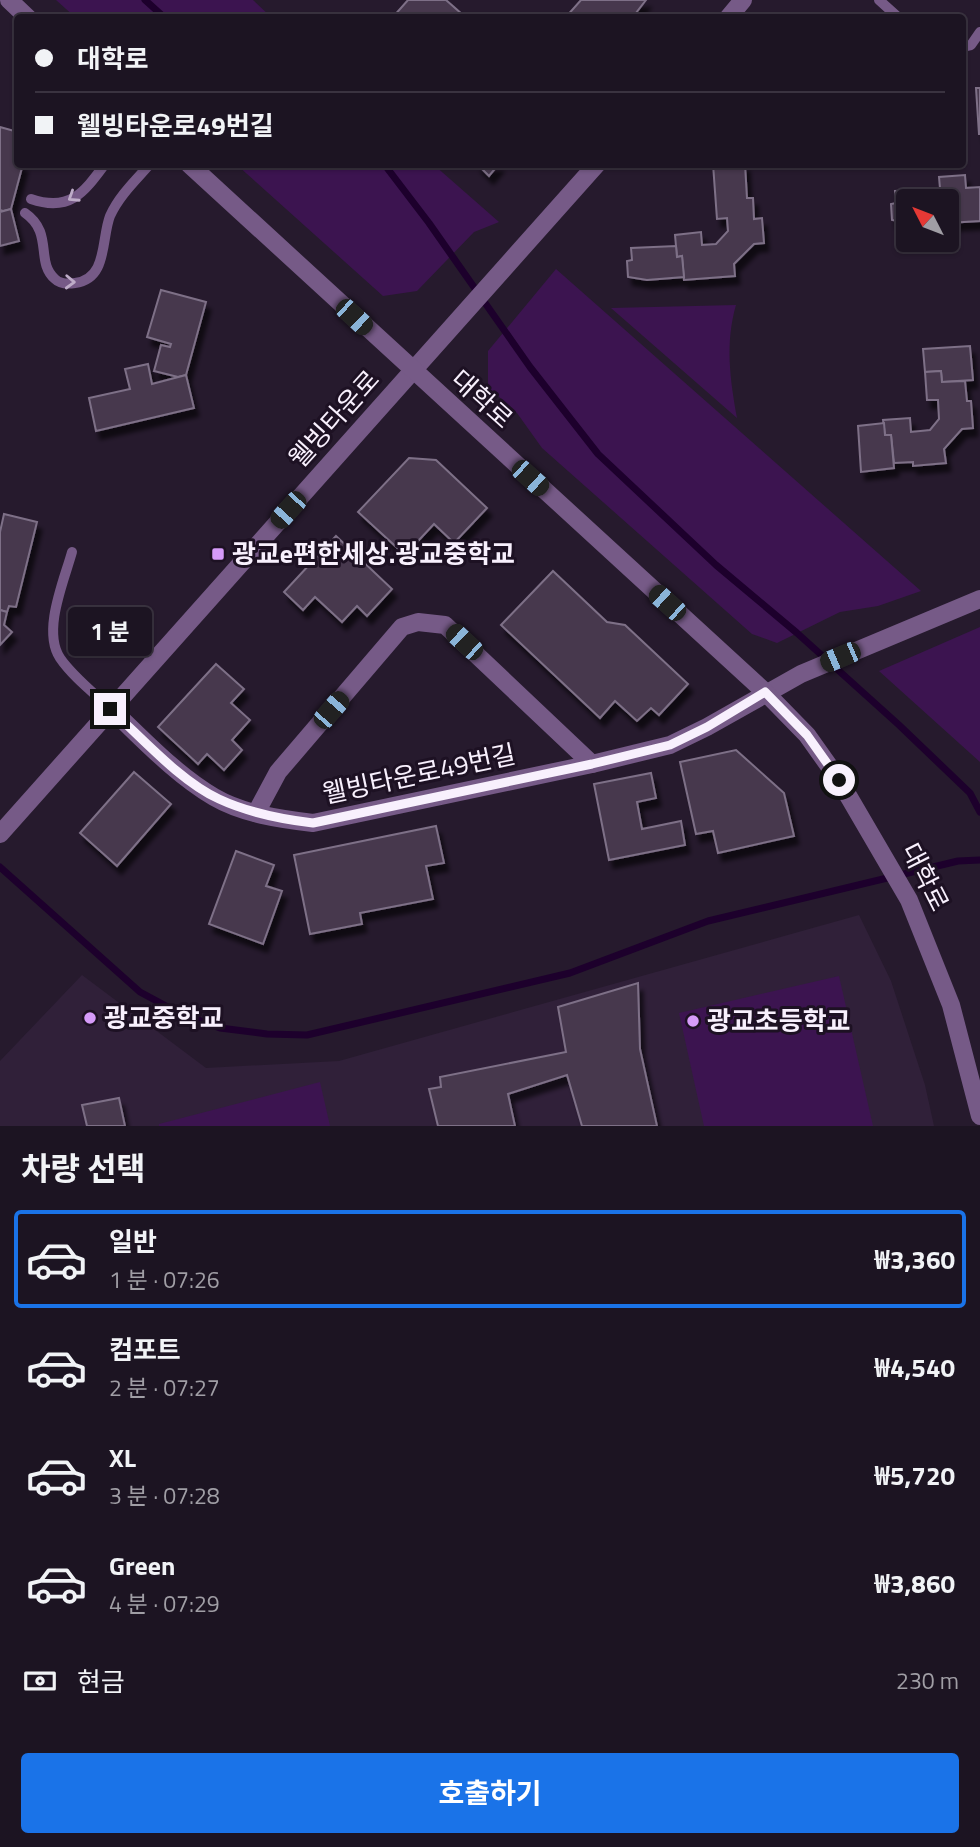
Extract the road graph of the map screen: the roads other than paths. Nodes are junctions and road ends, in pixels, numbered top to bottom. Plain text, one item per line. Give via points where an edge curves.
1 (9, 0) edge
2 (743, 0) edge
3 (879, 0) edge
4 (24, 14) edge
5 (731, 14) edge
6 (895, 14) edge
7 (980, 32) edge
8 (966, 46) edge
9 (102, 168) edge
10 (147, 168) edge
11 (193, 168) edge
12 (593, 168) edge
13 (31, 199) dead end
14 (25, 213) dead end
15 (412, 371) junction
16 (72, 552) dead end
17 (980, 599) edge
18 (765, 692) junction
19 (110, 709) junction
20 (592, 764) junction
21 (256, 813) junction
22 (0, 834) edge
23 (980, 1116) edge

1 - 4 street
2 - 5 street
3 - 6 lane
7 - 8 lane
9 -> 13 lane via 77,197 63,204
14 -> 10 lane via 36,220 43,235 47,268 55,280 82,282 96,272 116,206
11 - 15 street, 대학로
12 - 15 street, 웰빙타운로
15 - 18 street, 대학로
15 - 19 street, 웰빙타운로
16 - 19 lane via 53,621 53,642 67,667
17 - 18 street
18 - 20 street, 웰빙타운로49번길 via 670,745
18 - 23 street, 대학로 via 807,735 839,780 909,900 951,1005
19 - 21 street, 웰빙타운로49번길 via 188,780 216,798
19 - 22 street, 웰빙타운로
20 - 21 street, 웰빙타운로49번길 via 313,823
20 - 21 street, 웰빙타운로49번길 via 445,625 418,622 402,627 278,772

